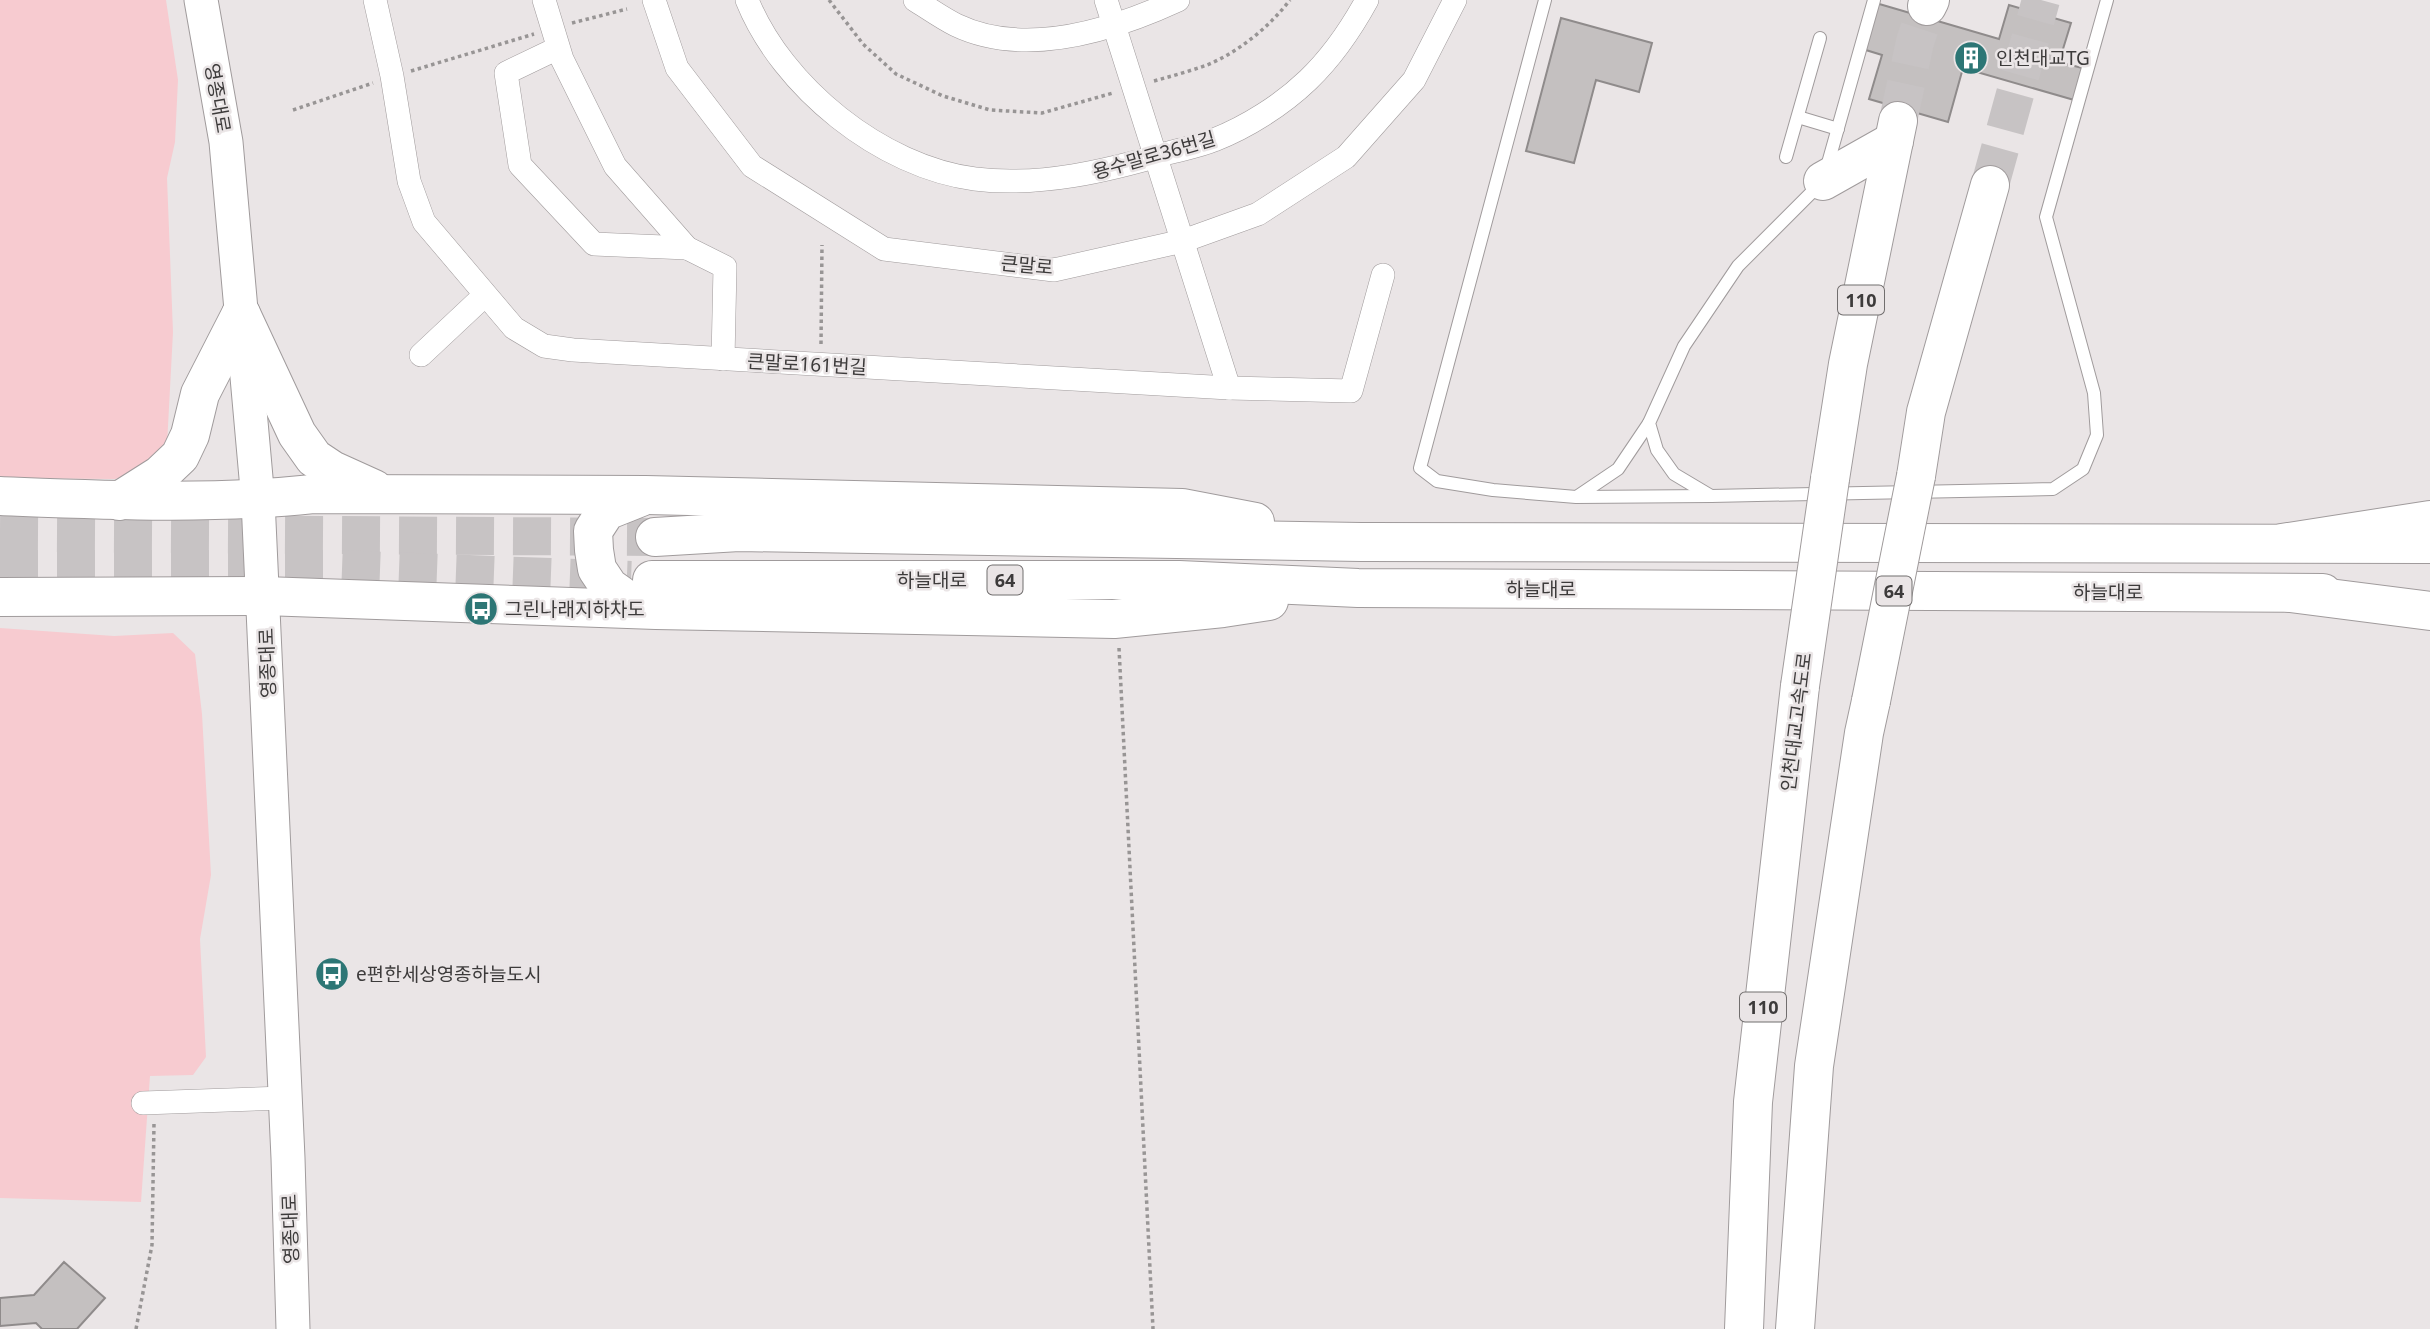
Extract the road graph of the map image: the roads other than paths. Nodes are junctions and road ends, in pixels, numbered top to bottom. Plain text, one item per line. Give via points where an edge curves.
1 (201, 0) edge
2 (375, 0) edge
3 (544, 0) edge
4 (654, 0) edge
5 (747, 0) edge
6 (915, 0) edge
7 (1106, 0) edge
8 (1178, 0) edge
9 (1367, 0) edge
10 (1455, 0) edge
11 (1545, 0) edge
12 (1874, 0) edge
13 (2107, 0) edge
14 (1114, 23) junction
15 (556, 38) junction
16 (1820, 38) dead end
17 (1798, 117) junction
18 (1838, 129) junction
19 (1156, 157) junction
20 (1786, 157) dead end
21 (1823, 181) junction
22 (1990, 185) tunnel mouth
23 (1183, 241) junction
24 (687, 248) junction
25 (1383, 275) dead end
26 (485, 295) junction
27 (241, 314) junction
28 (421, 355) dead end
29 (723, 359) junction
30 (1230, 388) junction
31 (1649, 423) junction
32 (387, 495) junction
33 (646, 495) junction
34 (0, 496) edge
35 (1711, 496) junction
36 (1576, 497) junction
37 (258, 500) junction
38 (119, 501) junction
39 (2430, 520) edge
40 (654, 537) tunnel mouth
41 (1361, 542) junction
42 (2282, 543) junction
43 (2430, 544) edge
44 (2290, 593) junction
45 (2430, 593) edge
46 (654, 595) junction
47 (264, 596) junction
48 (0, 597) edge
49 (2430, 611) edge
50 (285, 1098) junction
51 (148, 1103) road end
52 (1743, 1318) edge
53 (293, 1329) edge
54 (1796, 1329) edge

1 - 27 main road, 영종대로 via 226,142
2 - 26 street, 큰말로161번길 via 409,181 424,222
3 - 15 street
4 - 23 street, 큰말로 via 677,68 752,166 884,249 1054,270
5 - 19 street, 용수말로36번길 via 755,21 788,69 826,106 872,141 925,167 975,179 1037,180 1104,172
6 - 14 street via 957,26 996,38 1032,41 1065,37
7 - 14 street
8 - 14 street
9 - 19 street, 용수말로36번길 via 1345,40 1307,82 1263,114 1214,140
10 - 23 street, 큰말로 via 1414,80 1346,157 1258,214
11 - 36 lane via 1420,468 1437,481
12 - 18 lane
13 - 35 lane via 2046,218 2094,393 2097,435 2083,469 2053,489
14 - 19 street
15 - 24 street via 615,166
15 - 24 street via 506,73 520,165 594,244
16 - 17 lane
17 - 18 lane
17 - 20 lane
18 - 21 lane
19 - 23 street
21 - 31 lane via 1738,266 1684,346
21 - 52 highway, 인천대교고속도로 / 110, bridge via 1896,131 1848,365 1800,686 1753,1102
22 - 54 highway, bridge via 1926,412 1864,733 1814,1066
23 - 30 street
24 - 29 street via 725,267
25 - 30 street, 큰말로161번길 via 1351,391
26 - 28 street
26 - 29 street, 큰말로161번길 via 514,328 544,346
27 - 32 highway via 297,435 314,457
27 - 37 main road, 영종대로
27 - 38 highway via 200,394 180,456
29 - 30 street, 큰말로161번길
31 - 35 lane via 1657,450 1674,474
31 - 36 lane via 1618,469
32 - 33 highway
32 - 37 highway via 313,494
33 - 41 highway via 1182,508
33 - 46 highway via 606,511 593,531 594,550 597,569 623,597
34 - 38 highway
35 - 36 lane
37 - 38 highway
37 - 47 main road, 영종대로
39 - 42 highway
40 - 41 highway via 739,532
41 - 42 highway
42 - 43 highway
44 - 45 highway, 하늘대로 / 64
44 - 46 highway, 하늘대로 / 64 via 1358,588 1114,619
44 - 49 highway
46 - 47 highway, 하늘대로
47 - 48 highway, 하늘대로
47 - 50 main road, 영종대로
50 - 51 street
50 - 53 main road, 영종대로

